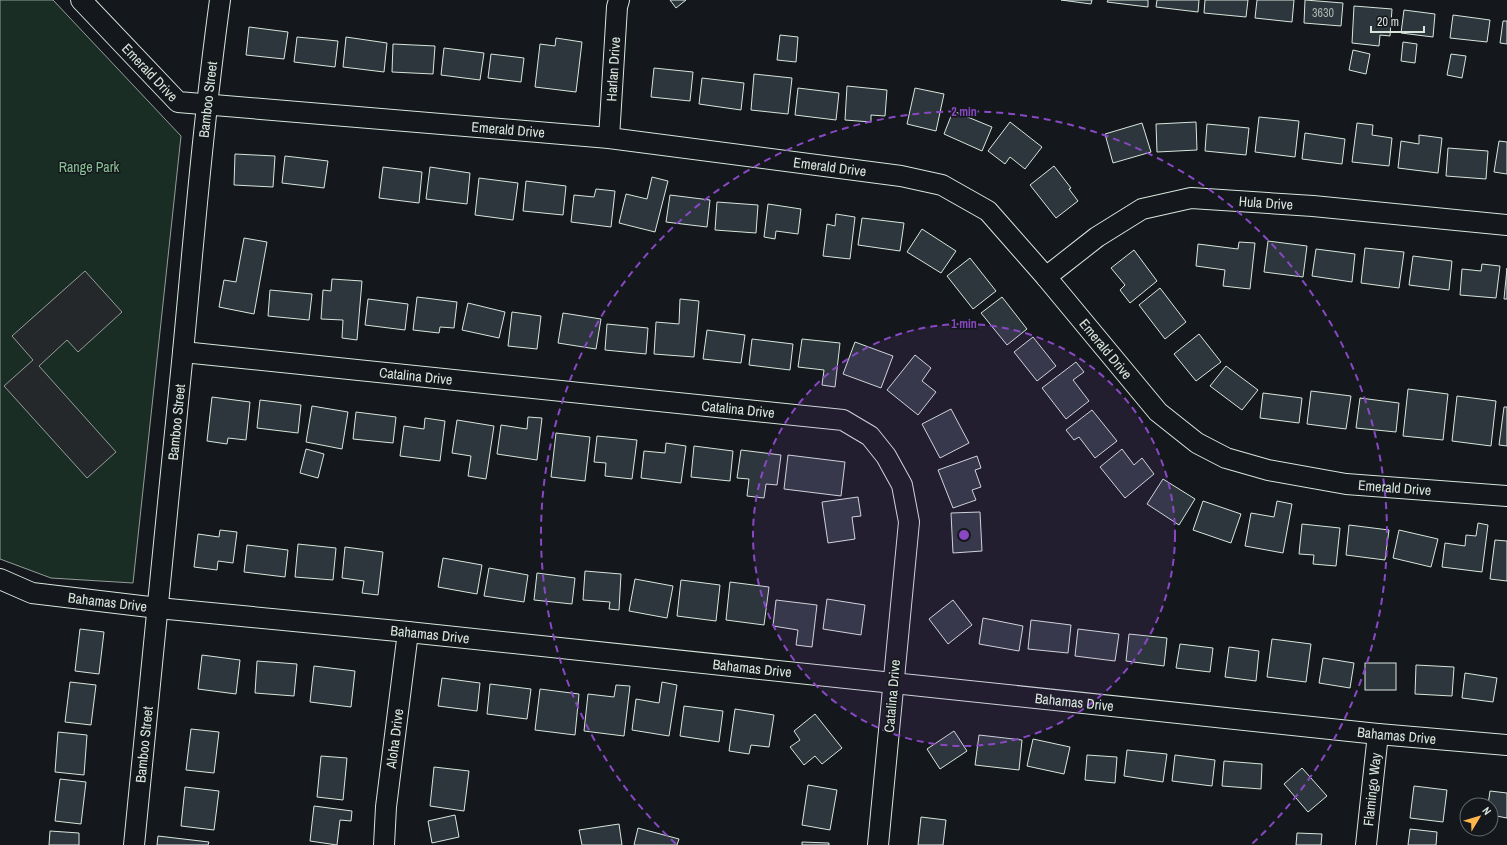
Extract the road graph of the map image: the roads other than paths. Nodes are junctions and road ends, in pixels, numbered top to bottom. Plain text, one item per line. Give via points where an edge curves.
1 (81, 0) edge
2 (220, 0) edge
3 (619, 0) edge
4 (206, 104) junction
5 (609, 138) junction
6 (1507, 225) edge
7 (1046, 277) junction
8 (183, 352) junction
9 (1507, 496) edge
10 (0, 579) edge
11 (158, 608) junction
12 (408, 632) junction
13 (893, 683) junction
14 (1378, 734) junction
15 (1507, 745) edge
16 (134, 845) edge
17 (384, 845) edge
18 (878, 845) edge
19 (1366, 845) edge

1 - 4 street, Emerald Drive via 178,102
2 - 4 street, Bamboo Street
3 - 5 street, Harlan Drive
4 - 5 street, Emerald Drive
4 - 8 street, Bamboo Street
5 - 7 street, Emerald Drive via 901,176 942,185 988,211
6 - 7 street, Hula Drive via 1313,206 1191,198 1142,209 1097,237
7 - 9 street, Emerald Drive via 1158,412 1197,444 1226,458 1268,470 1346,484
8 - 11 street, Bamboo Street
8 - 13 street, Catalina Drive via 843,420 870,436 886,456 902,485 909,522
10 - 11 street, Bahamas Drive via 32,593
11 - 12 street, Bahamas Drive
11 - 16 street, Bamboo Street
12 - 13 street, Bahamas Drive
12 - 17 street, Aloha Drive via 386,807
13 - 14 street, Bahamas Drive
13 - 18 street, Catalina Drive
14 - 15 street, Bahamas Drive
14 - 19 street, Flamingo Way

